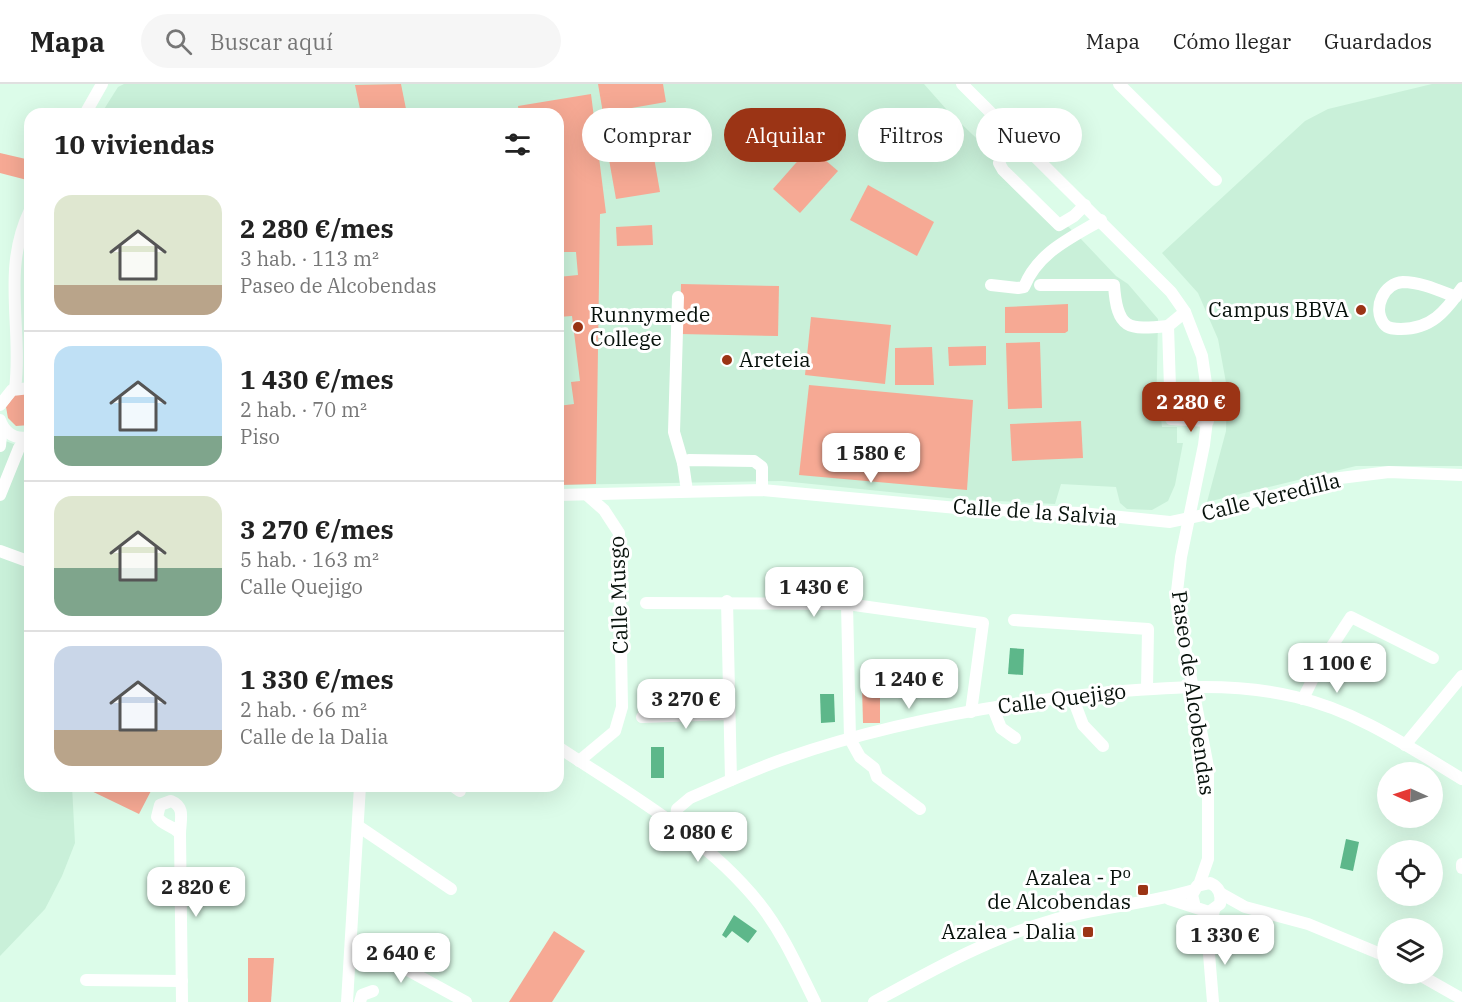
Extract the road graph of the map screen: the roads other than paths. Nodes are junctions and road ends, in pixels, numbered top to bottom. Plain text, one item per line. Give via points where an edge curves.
1 (102, 84) edge
2 (962, 84) edge
3 (1119, 84) edge
4 (88, 108) edge
5 (986, 108) edge
6 (999, 162) edge
7 (1041, 162) edge
8 (1216, 180) dead end
9 (1085, 205) junction
10 (1101, 220) junction
11 (24, 229) edge
12 (991, 285) dead end
13 (1040, 285) dead end
14 (1459, 292) edge
15 (678, 297) dead end
16 (1185, 312) junction
17 (1168, 326) junction
18 (18, 361) junction
19 (24, 374) edge
20 (24, 388) edge
21 (9, 390) edge
22 (0, 405) edge
23 (1208, 421) junction
24 (1, 423) edge
25 (24, 437) edge
26 (24, 443) edge
27 (0, 446) edge
28 (683, 463) junction
29 (1462, 475) edge
30 (762, 490) junction
31 (687, 491) junction
32 (0, 495) edge
33 (564, 495) edge
34 (587, 495) junction
35 (1188, 517) junction
36 (0, 551) edge
37 (24, 560) edge
38 (726, 601) junction
39 (646, 603) dead end
40 (847, 604) junction
41 (1014, 620) dead end
42 (1433, 658) dead end
43 (1462, 676) edge
44 (1191, 688) junction
45 (1147, 689) junction
46 (1072, 696) junction
47 (1303, 699) junction
48 (993, 708) junction
49 (971, 712) junction
50 (728, 714) junction
51 (642, 717) dead end
52 (1015, 738) dead end
53 (850, 739) junction
54 (1405, 744) junction
55 (1103, 746) dead end
56 (564, 751) edge
57 (579, 761) junction
58 (1462, 779) edge
59 (731, 780) junction
60 (360, 792) edge
61 (920, 809) dead end
62 (675, 824) junction
63 (358, 826) junction
64 (180, 834) dead end
65 (1208, 859) junction
66 (1197, 887) junction
67 (451, 889) dead end
68 (1217, 889) junction
69 (1166, 898) junction
70 (1195, 907) junction
71 (1245, 908) junction
72 (1216, 909) junction
73 (351, 939) junction
74 (1377, 952) edge
75 (86, 980) dead end
76 (182, 981) junction
77 (1436, 984) edge
78 (373, 991) dead end
79 (1462, 999) edge
80 (182, 1002) edge
81 (347, 1002) edge
82 (360, 1002) edge
83 (466, 1002) edge
84 (815, 1002) edge
85 (874, 1002) edge
86 (1213, 1002) edge

1 - 4 street
2 - 5 street, Paseo de Alcobendas
3 - 8 street
6 - 9 street via 1059,225
7 - 9 street, Paseo de Alcobendas
9 - 10 street, Paseo de Alcobendas
10 - 12 street via 1050,250 1028,276 1024,287
10 - 16 street, Paseo de Alcobendas via 1154,272
11 - 18 street via 14,261
13 - 17 street via 1114,285 1120,317 1128,326
14 - 14 street via 1437,318 1413,329 1385,326 1380,317 1383,292 1401,282
15 - 28 street via 674,432
16 - 17 street
16 - 23 street, Paseo de Alcobendas via 1207,379
17 - 23 street via 1171,419
18 - 19 street
18 - 21 street
20 - 21 street
21 - 22 street
23 - 35 street, Paseo de Alcobendas
24 - 25 street via 12,435
24 - 27 street
26 - 32 street
28 - 30 street via 754,461 762,467
28 - 31 street
29 - 35 street, Calle Veredilla via 1389,472 1332,479
30 - 31 street, Calle de la Salvia
30 - 35 street, Calle de la Salvia via 1157,521
31 - 34 street, Calle de la Salvia
33 - 34 street, Calle de la Salvia
34 - 57 street, Calle Musgo via 604,510 619,533 622,707 615,731
35 - 44 street, Paseo de Alcobendas via 1176,600
36 - 37 street
38 - 39 street
38 - 40 street
38 - 50 street
40 - 49 street via 983,623
40 - 53 street
41 - 45 street via 1148,629
42 - 47 street via 1351,617
43 - 54 street
44 - 45 street, Calle Quejigo
44 - 47 street, Calle Quejigo via 1239,687
44 - 65 street, Paseo de Alcobendas via 1208,767
45 - 46 street, Calle Quejigo
46 - 48 street, Calle Quejigo
46 - 55 street via 1083,725
47 - 54 street, Calle Quejigo via 1331,708
48 - 49 street, Calle Quejigo
48 - 52 street via 1002,728
49 - 53 street, Calle Quejigo
50 - 51 street
50 - 59 street
53 - 59 street, Calle Quejigo
53 - 61 street via 877,777
54 - 58 street, Calle Quejigo
56 - 57 street
57 - 62 street
59 - 62 street, Calle Quejigo via 682,804
60 - 63 street
62 - 84 street via 760,904 786,943
63 - 67 street
63 - 73 street
64 - 76 street
65 - 66 street, Paseo de Alcobendas
65 - 68 street, Paseo de Alcobendas
66 - 68 street
66 - 69 street
66 - 70 street via 1192,899
68 - 71 street
68 - 72 street
69 - 70 street
69 - 85 street via 1040,924 968,950
70 - 72 street via 1205,912
71 - 72 street
71 - 74 street via 1308,924
72 - 86 street via 1208,942
73 - 81 street
73 - 83 street
75 - 76 street
76 - 80 street
77 - 79 street
78 - 82 street via 362,995

